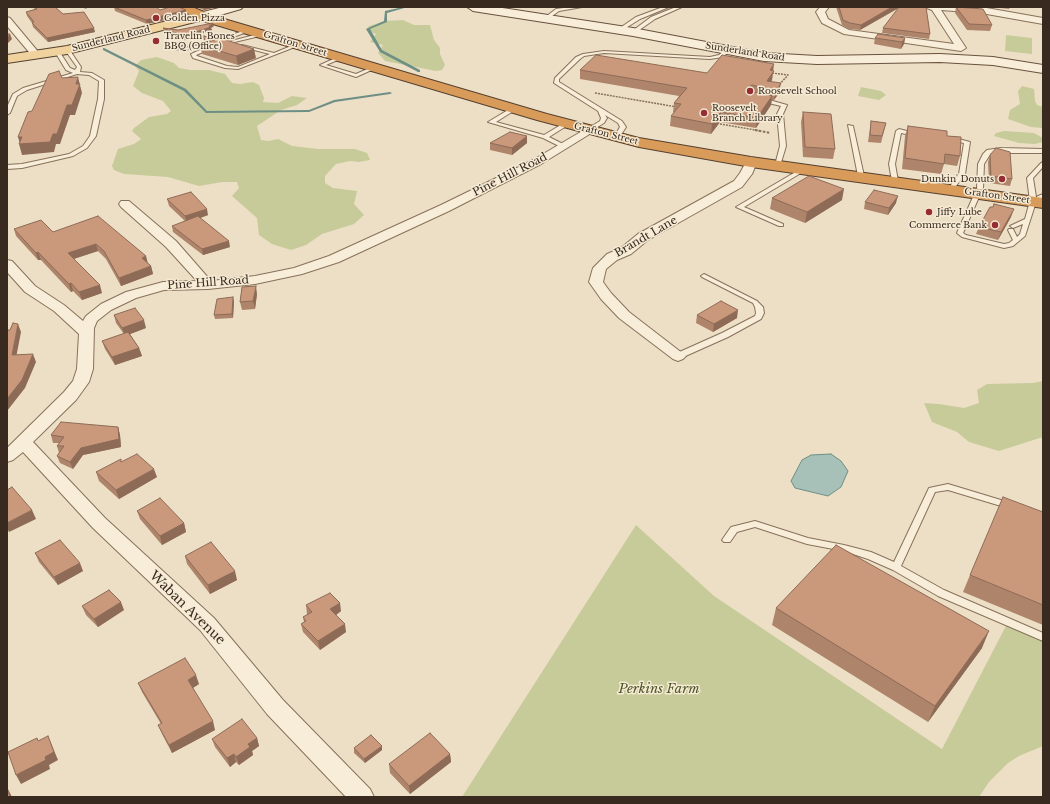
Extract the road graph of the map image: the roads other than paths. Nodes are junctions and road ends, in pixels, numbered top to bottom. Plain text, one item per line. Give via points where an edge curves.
1 (182, 7) edge
2 (237, 7) edge
3 (473, 7) edge
4 (580, 7) edge
5 (680, 7) edge
6 (825, 7) edge
7 (928, 7) edge
8 (935, 7) edge
9 (661, 8) edge
10 (669, 9) edge
11 (546, 18) junction
12 (7, 20) edge
13 (205, 21) junction
14 (1043, 21) edge
15 (619, 30) junction
16 (256, 32) junction
17 (633, 32) junction
18 (7, 33) edge
19 (17, 33) junction
20 (221, 40) junction
21 (230, 42) junction
22 (182, 43) dead end
23 (298, 45) junction
24 (623, 45) dead end
25 (960, 48) junction
26 (728, 50) junction
27 (62, 51) junction
28 (621, 52) junction
29 (274, 54) junction
30 (37, 56) junction
31 (340, 57) junction
32 (7, 59) edge
33 (967, 59) junction
34 (374, 68) junction
35 (1043, 70) edge
36 (77, 73) junction
37 (757, 99) edge
38 (513, 109) junction
39 (600, 111) junction
40 (7, 113) edge
41 (566, 124) junction
42 (850, 126) dead end
43 (589, 130) junction
44 (922, 135) edge
45 (545, 137) junction
46 (617, 137) junction
47 (944, 138) edge
48 (563, 146) junction
49 (1043, 151) edge
50 (751, 162) junction
51 (1043, 164) edge
52 (778, 166) junction
53 (7, 167) edge
54 (804, 169) junction
55 (861, 176) junction
56 (895, 181) junction
57 (951, 189) junction
58 (978, 193) junction
59 (1040, 200) edge
60 (125, 204) dead end
61 (1028, 220) junction
62 (781, 225) dead end
63 (1016, 241) junction
64 (7, 264) edge
65 (704, 276) dead end
66 (208, 285) junction
67 (87, 333) junction
68 (678, 356) joint
69 (24, 442) junction
70 (7, 456) edge
71 (1021, 509) edge
72 (727, 540) dead end
73 (896, 566) junction
74 (1043, 637) edge
75 (362, 797) edge

1 - 13 highway, Grafton Street
2 - 13 street, Sunderland Road
3 - 11 street, Sunderland Road
4 - 11 lane via 558,10
5 - 10 lane
6 - 25 street via 820,12 825,21 847,32
7 - 8 street
8 - 14 street via 998,12
8 - 25 street
9 - 10 lane
9 - 15 lane
10 - 17 lane
11 - 15 street, Sunderland Road
12 - 19 street
13 - 16 highway, Grafton Street via 221,22
13 - 27 main road, Sunderland Road
15 - 17 street, Sunderland Road
16 - 20 lane
16 - 21 lane
16 - 23 highway, Grafton Street
17 - 26 street, Sunderland Road
18 - 19 street
19 - 30 street
20 - 21 lane
20 - 22 lane via 185,49 176,48
21 - 29 lane
21 - 29 lane via 193,54 201,59 238,68
23 - 29 lane
23 - 31 highway, Grafton Street
24 - 28 lane
25 - 33 street
26 - 28 lane via 721,56 710,58
26 - 33 street, Sunderland Road via 805,60
27 - 30 main road, Sunderland Road
27 - 36 lane via 68,69
27 - 36 lane via 79,67
28 - 39 lane via 584,55 556,80 558,85
30 - 32 main road, Sunderland Road
31 - 34 highway, Grafton Street
31 - 34 lane via 322,65 356,76
33 - 35 street, Sunderland Road
34 - 38 highway, Grafton Street
36 - 40 lane via 25,89 15,95
36 - 53 lane via 97,77 103,83 95,129 85,148 71,155 44,162
37 - 52 lane via 784,105 780,114 783,146
38 - 41 highway, Grafton Street
38 - 45 lane via 491,122
39 - 43 lane via 604,118 602,122
39 - 46 lane via 620,122 623,127
41 - 43 highway, Grafton Street
41 - 45 lane
42 - 55 lane
43 - 46 highway, Grafton Street
43 - 48 street, Pine Hill Road
44 - 56 lane via 899,132 892,164
45 - 48 lane
46 - 50 highway, Grafton Street
47 - 57 lane via 967,142 962,174
48 - 66 street, Pine Hill Road via 537,162 445,208 334,259 277,276
49 - 58 lane via 989,152 981,164
50 - 52 highway, Grafton Street
50 - 68 street, Brandt Lane via 738,184 643,237 600,268 596,282 606,296 624,315
51 - 59 lane via 1030,178
52 - 54 highway, Grafton Street
54 - 55 highway, Grafton Street
54 - 62 lane via 739,207
55 - 56 highway, Grafton Street
56 - 57 highway, Grafton Street
57 - 58 highway, Grafton Street
58 - 59 highway, Grafton Street
58 - 63 lane via 960,233 1004,246
59 - 61 lane
60 - 66 street via 171,244
61 - 63 lane via 1024,235
61 - 63 lane via 1012,228
64 - 67 street via 30,289 59,308
65 - 68 lane via 755,302 760,313 758,317 725,336
66 - 67 street, Pine Hill Road via 163,286 131,295 97,313 91,319
67 - 69 street, Pine Hill Road via 85,370 81,382
69 - 70 street, Pine Hill Road
69 - 75 street, Waban Avenue via 99,523 207,624 275,707
71 - 73 lane via 948,487 932,490
72 - 73 lane via 734,530 755,524 807,541 871,556
73 - 74 lane via 941,593

